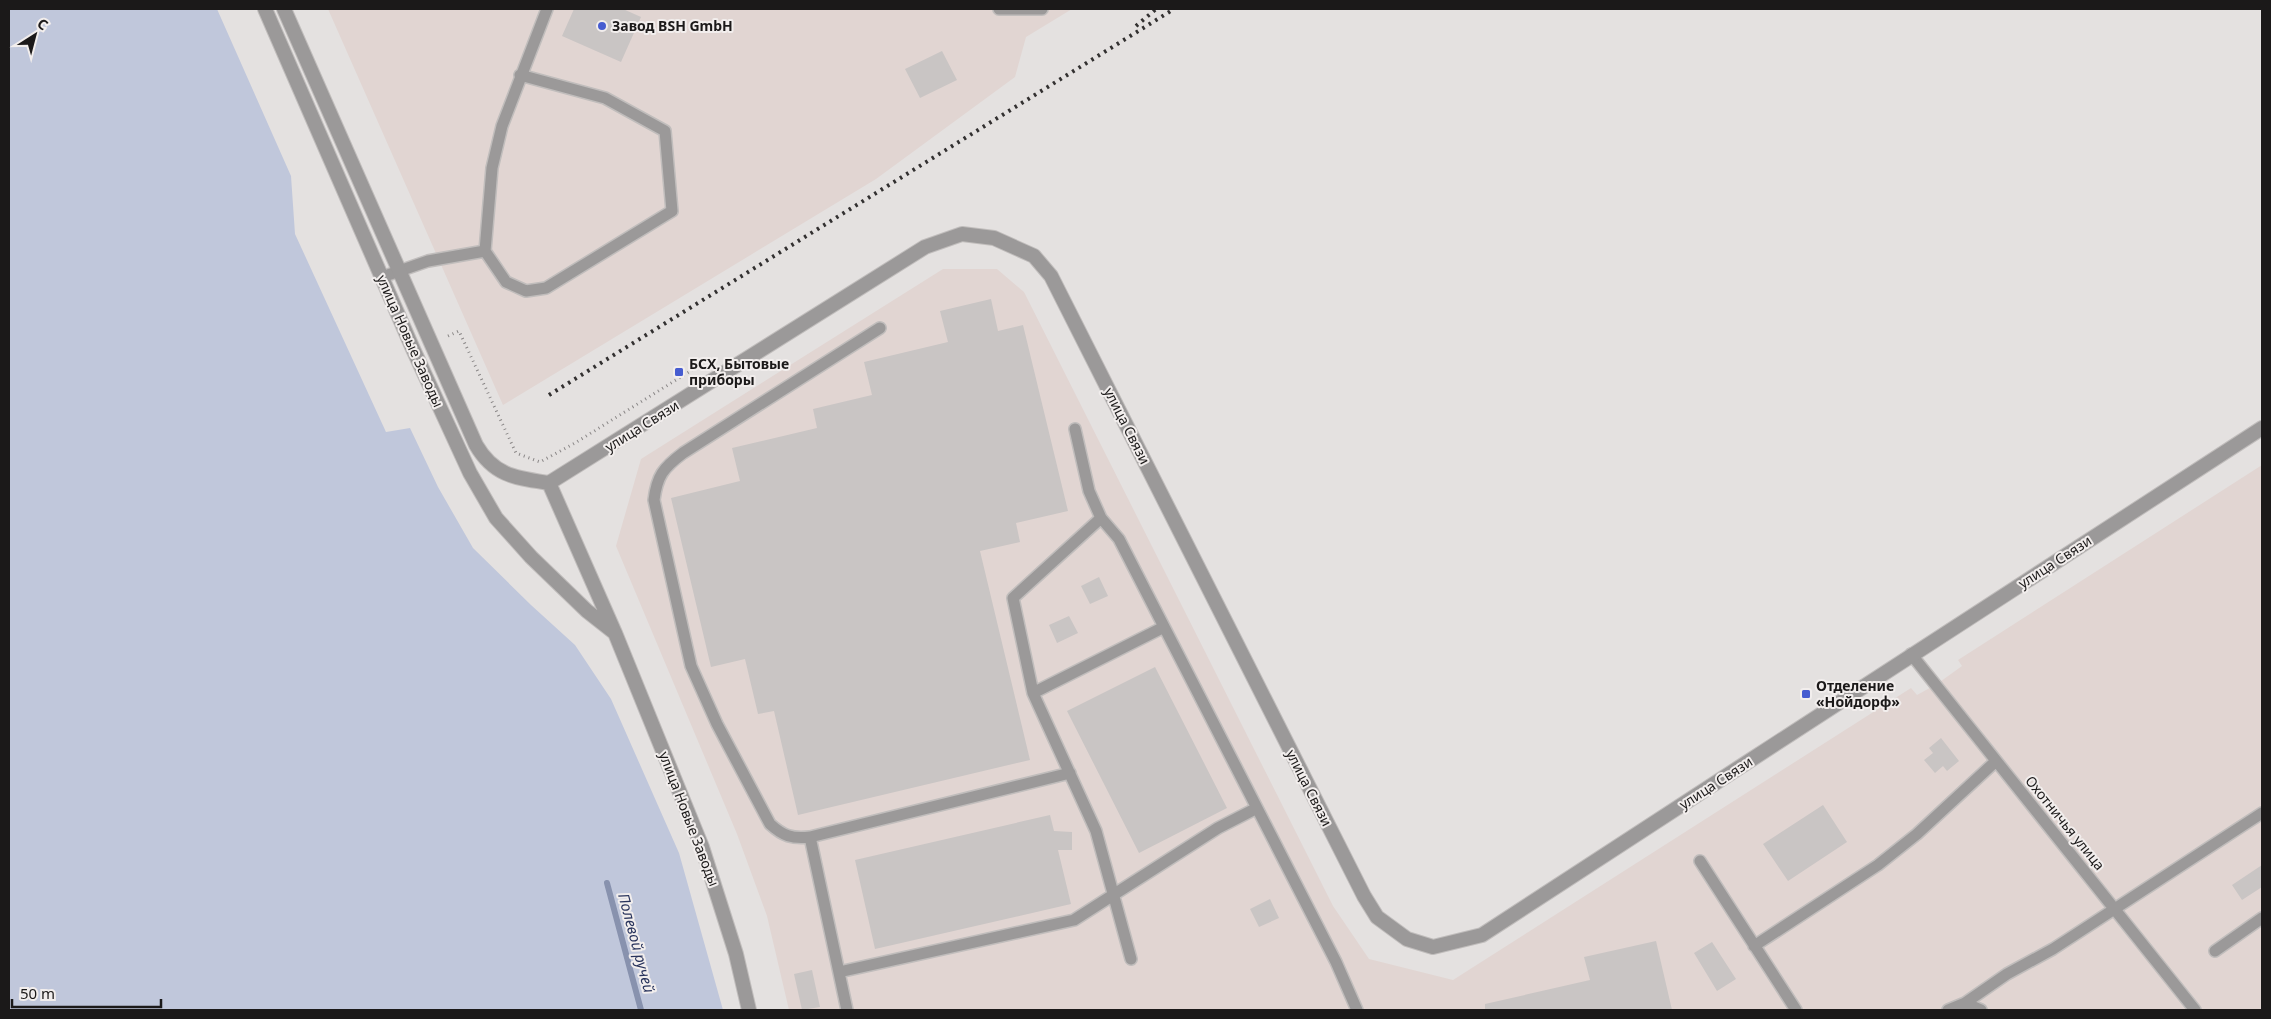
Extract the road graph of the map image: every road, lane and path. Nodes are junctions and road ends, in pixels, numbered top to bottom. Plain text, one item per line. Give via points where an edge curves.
1 (265, 9) edge
2 (284, 9) edge
3 (546, 9) edge
4 (999, 9) edge
5 (1042, 9) edge
6 (520, 75) junction
7 (485, 252) junction
8 (399, 269) junction
9 (382, 276) junction
10 (880, 328) dead end
11 (448, 336) dead end
12 (700, 365) dead end
13 (2262, 428) edge
14 (1075, 429) dead end
15 (549, 483) junction
16 (1101, 518) junction
17 (1164, 627) junction
18 (615, 634) junction
19 (1911, 654) junction
20 (1034, 693) junction
21 (1996, 761) junction
22 (1070, 774) junction
23 (1257, 808) junction
24 (2262, 813) edge
25 (810, 837) junction
26 (1700, 861) dead end
27 (1113, 895) junction
28 (2115, 910) junction
29 (2262, 918) edge
30 (1754, 946) junction
31 (2215, 951) dead end
32 (1131, 959) dead end
33 (839, 972) junction
34 (1965, 1003) junction
35 (749, 1010) edge
36 (847, 1010) edge
37 (1357, 1010) edge
38 (1796, 1010) edge
39 (1948, 1010) edge
40 (1981, 1010) edge
41 (2195, 1010) edge

1 - 9 street, улица Новые Заводы
2 - 8 street, улица Новые Заводы
3 - 6 lane
4 - 5 lane
6 - 7 lane via 502,126 492,168
6 - 7 lane via 605,98 665,131 672,211 546,288 526,291 506,282
7 - 8 lane
8 - 9 lane
8 - 15 street, улица Новые Заводы via 484,459 497,470 516,478
9 - 18 street, улица Новые Заводы via 470,473 496,518 531,557
10 - 25 lane via 667,465 657,481 654,500 691,666 717,724 770,824 794,839
11 - 12 path via 458,332 516,453 540,462
13 - 19 street, улица Связи
14 - 16 lane via 1089,491
15 - 18 street, улица Новые Заводы
15 - 19 street, улица Связи via 925,247 962,234 994,238 1034,256 1051,276 1364,896 1378,917 1407,939 1433,947 1482,935
16 - 17 lane via 1119,539
16 - 20 lane via 1013,598
17 - 20 lane
17 - 23 lane
18 - 35 street, улица Новые Заводы via 702,847 736,954
19 - 21 lane, Охотничья улица
20 - 22 lane
21 - 28 lane, Охотничья улица
21 - 30 lane via 1917,834 1878,865
22 - 25 lane
22 - 27 lane via 1096,831
23 - 27 lane via 1218,828
23 - 37 lane
24 - 28 lane
25 - 33 lane
26 - 30 lane
27 - 32 lane
27 - 33 lane via 1074,920
28 - 34 lane via 2007,974
28 - 41 lane, Охотничья улица
29 - 31 lane
30 - 38 lane
33 - 36 lane
34 - 39 lane
34 - 40 lane

